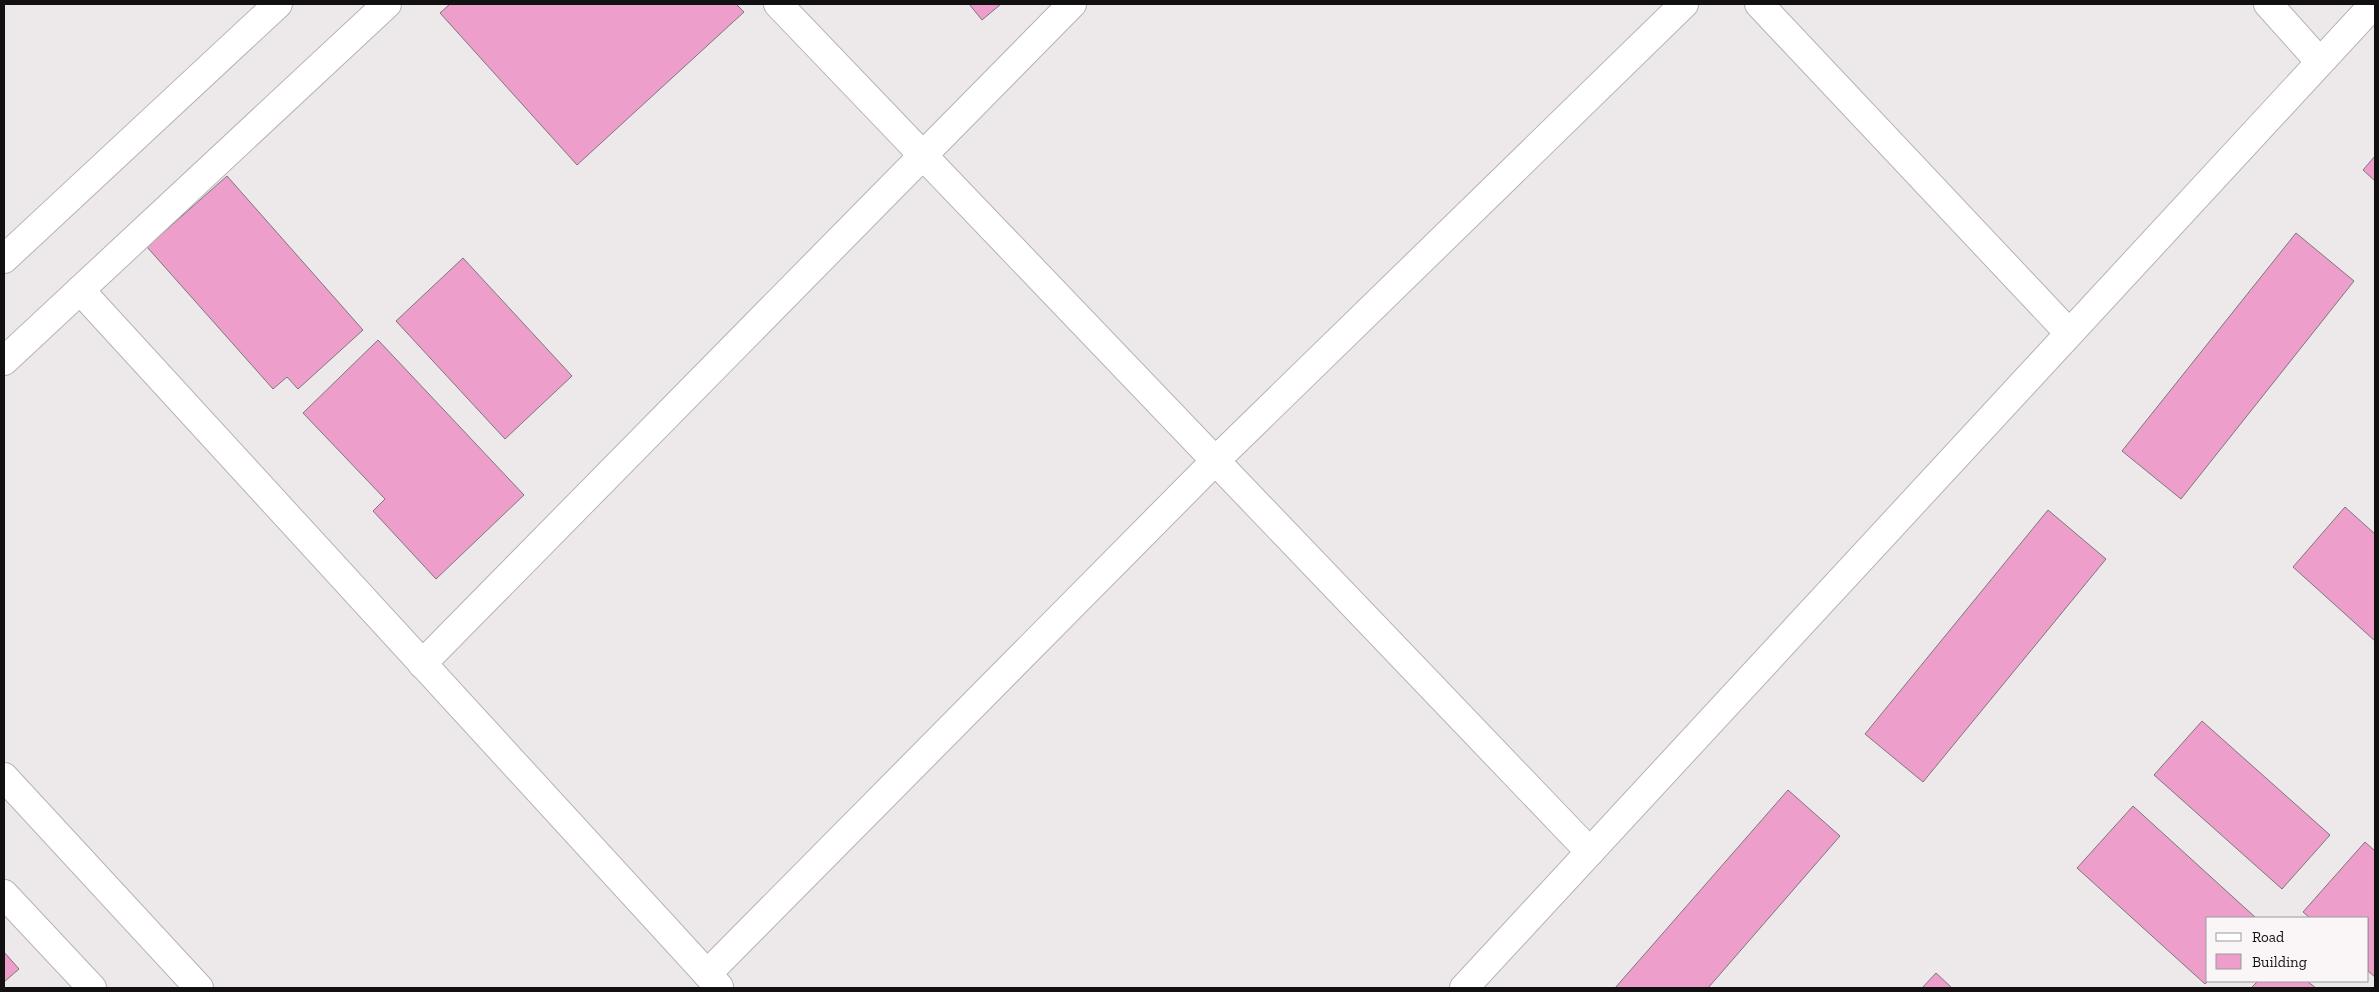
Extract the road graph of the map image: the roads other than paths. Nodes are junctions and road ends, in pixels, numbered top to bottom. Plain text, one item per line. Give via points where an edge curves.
1 (278, 4) edge
2 (387, 4) edge
3 (778, 4) edge
4 (1072, 4) edge
5 (1684, 4) edge
6 (1758, 4) edge
7 (2268, 4) edge
8 (2374, 4) edge
9 (2320, 62) junction
10 (923, 156) junction
11 (4, 259) edge
12 (80, 290) junction
13 (2069, 334) junction
14 (4, 361) edge
15 (1215, 461) junction
16 (422, 664) junction
17 (4, 777) edge
18 (1590, 852) junction
19 (4, 894) edge
20 (713, 981) edge
21 (92, 988) edge
22 (199, 988) edge
23 (1464, 988) edge

1 - 11 street
2 - 12 street
3 - 10 street
4 - 10 street
5 - 15 street
6 - 13 street
7 - 9 street
8 - 9 street
9 - 13 street
10 - 15 street
10 - 16 street
12 - 14 street
12 - 16 street
13 - 18 street
15 - 18 street
15 - 20 street
16 - 20 street
17 - 22 street
18 - 23 street
19 - 21 street

